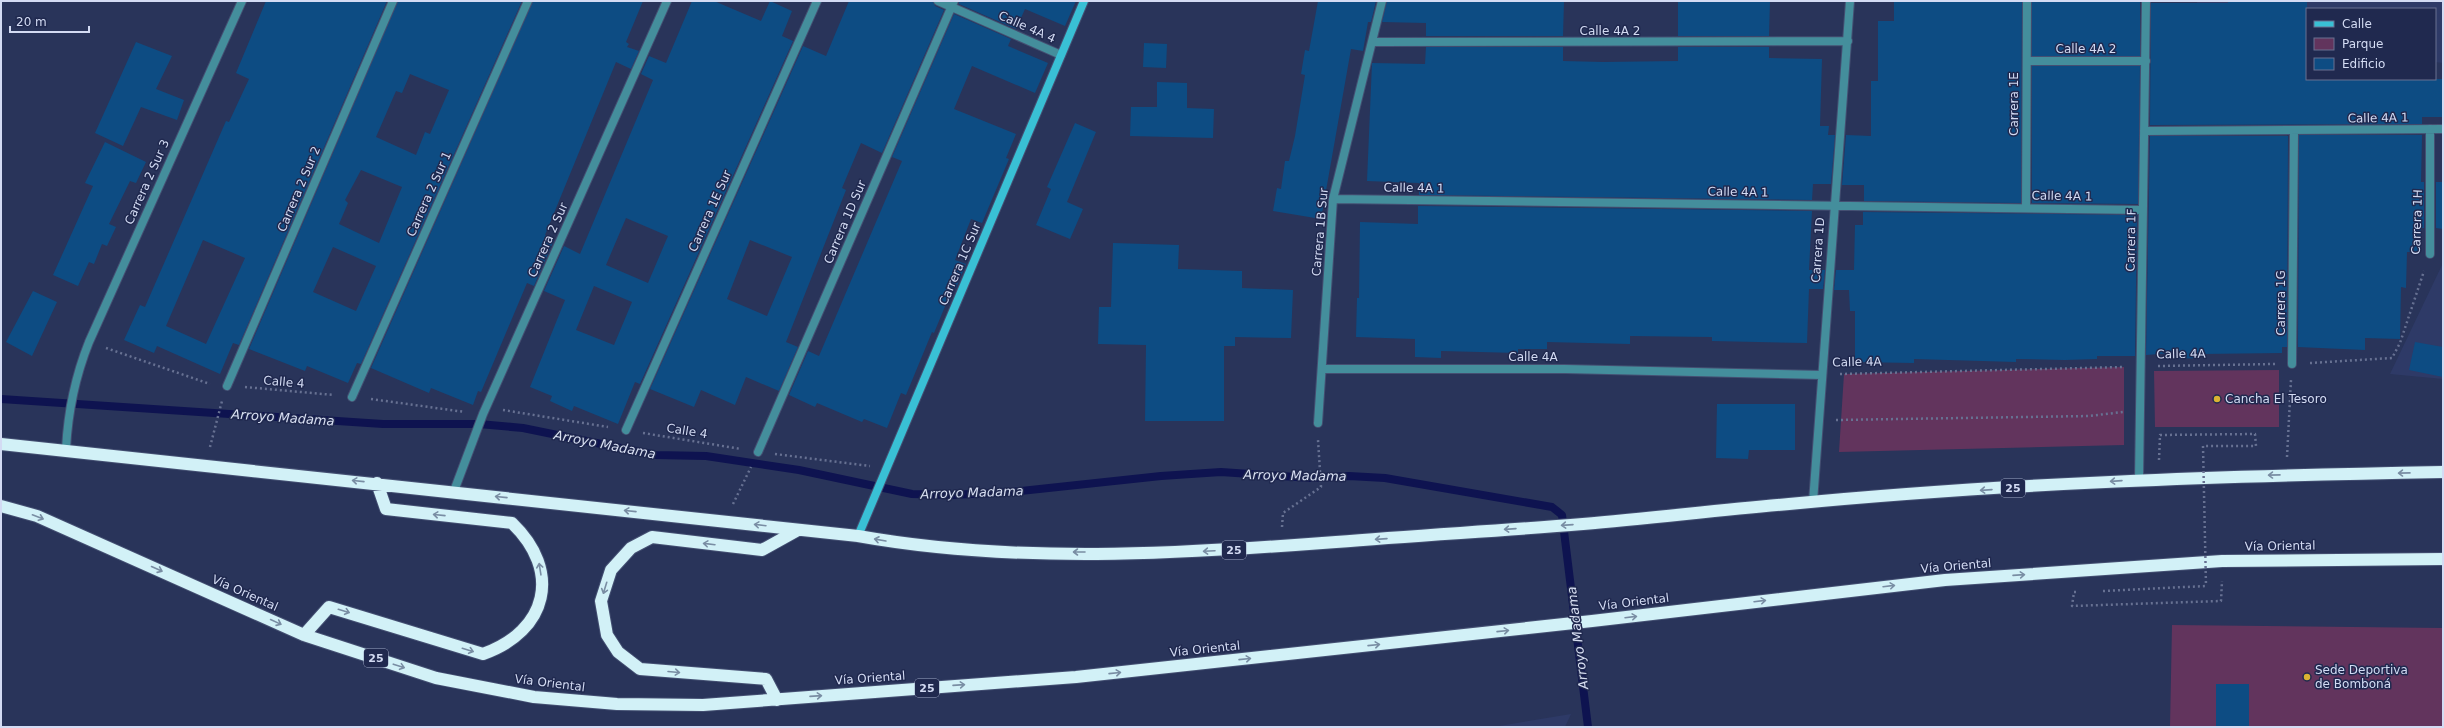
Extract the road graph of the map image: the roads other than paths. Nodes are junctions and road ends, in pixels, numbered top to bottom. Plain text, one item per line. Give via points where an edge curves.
1 (242, 1) edge
2 (393, 1) edge
3 (528, 1) edge
4 (667, 1) edge
5 (817, 1) edge
6 (938, 1) edge
7 (1084, 1) edge
8 (1382, 1) edge
9 (1850, 1) edge
10 (2027, 1) edge
11 (2146, 1) edge
12 (952, 4) edge
13 (1848, 41) junction
14 (1372, 42) junction
15 (1061, 55) junction
16 (2146, 61) junction
17 (2026, 62) junction
18 (2430, 129) junction
19 (2443, 129) edge
20 (2144, 131) junction
21 (2294, 131) junction
22 (1333, 199) junction
23 (1834, 205) junction
24 (2026, 208) junction
25 (2143, 210) junction
26 (2430, 254) road end
27 (2292, 364) road end
28 (1322, 369) junction
29 (1822, 375) junction
30 (227, 386) road end
31 (352, 397) road end
32 (1318, 423) dead end
33 (626, 430) road end
34 (1, 444) edge
35 (66, 449) junction
36 (758, 452) road end
37 (2443, 472) edge
38 (2139, 479) junction
39 (377, 483) junction
40 (454, 491) junction
41 (1813, 502) junction
42 (1, 506) edge
43 (798, 530) junction
44 (858, 536) junction
45 (2443, 559) edge
46 (304, 635) junction
47 (777, 700) junction

1 - 35 street, Carrera 2 Sur 3 via 89,342 77,374 68,417
2 - 30 street, Carrera 2 Sur 2
3 - 31 street, Carrera 2 Sur 1
4 - 40 street, Carrera 2 Sur via 485,411
5 - 33 street, Carrera 1E Sur
6 - 12 street, Calle 4A 4
7 - 15 street, Carrera 1C Sur
8 - 14 street, Carrera 1B Sur
9 - 13 street, Carrera 1D
10 - 17 street, Carrera 1E
11 - 16 street, Carrera 1F
12 - 15 street, Calle 4A 4
12 - 36 street, Carrera 1D Sur
13 - 14 street, Calle 4A 2
13 - 23 street, Carrera 1D
14 - 22 street, Carrera 1B Sur
15 - 44 street, Carrera 1C Sur
16 - 17 street, Calle 4A 2
16 - 20 street, Carrera 1F
17 - 24 street, Carrera 1E
18 - 19 street, Calle 4A 1
18 - 21 street, Calle 4A 1
18 - 26 street, Carrera 1H
20 - 21 street, Calle 4A 1
20 - 25 street, Carrera 1F
21 - 27 street, Carrera 1G
22 - 23 street, Calle 4A 1
22 - 28 street, Carrera 1B Sur
23 - 24 street, Calle 4A 1
23 - 29 street, Carrera 1D
24 - 25 street, Calle 4A 1
25 - 38 street, Carrera 1F
28 - 29 street, Calle 4A via 1565,369
28 - 32 street, Carrera 1B Sur
29 - 41 street, Carrera 1D
34 - 35 highway, 25
39 -> 35 highway, 25
37 -> 38 highway, 25
38 -> 41 highway, 25
39 - 40 highway, 25
46 -> 39 highway via 329,607 483,654 503,647 518,637 531,622 539,606 543,587 538,555 527,537 512,523 386,509
43 -> 40 highway, 25
41 -> 44 highway, 25 via 1549,527 1177,552 1035,552 919,547
42 -> 46 highway, Vía Oriental / 25 via 37,516
43 - 44 highway, 25
43 -> 47 highway via 762,550 652,537 631,548 611,570 601,601 607,635 618,652 640,669 766,679
47 -> 45 highway, Vía Oriental / 25 via 1076,677 1945,580 2222,561
46 -> 47 highway, Vía Oriental / 25 via 436,678 534,697 633,704 703,705

